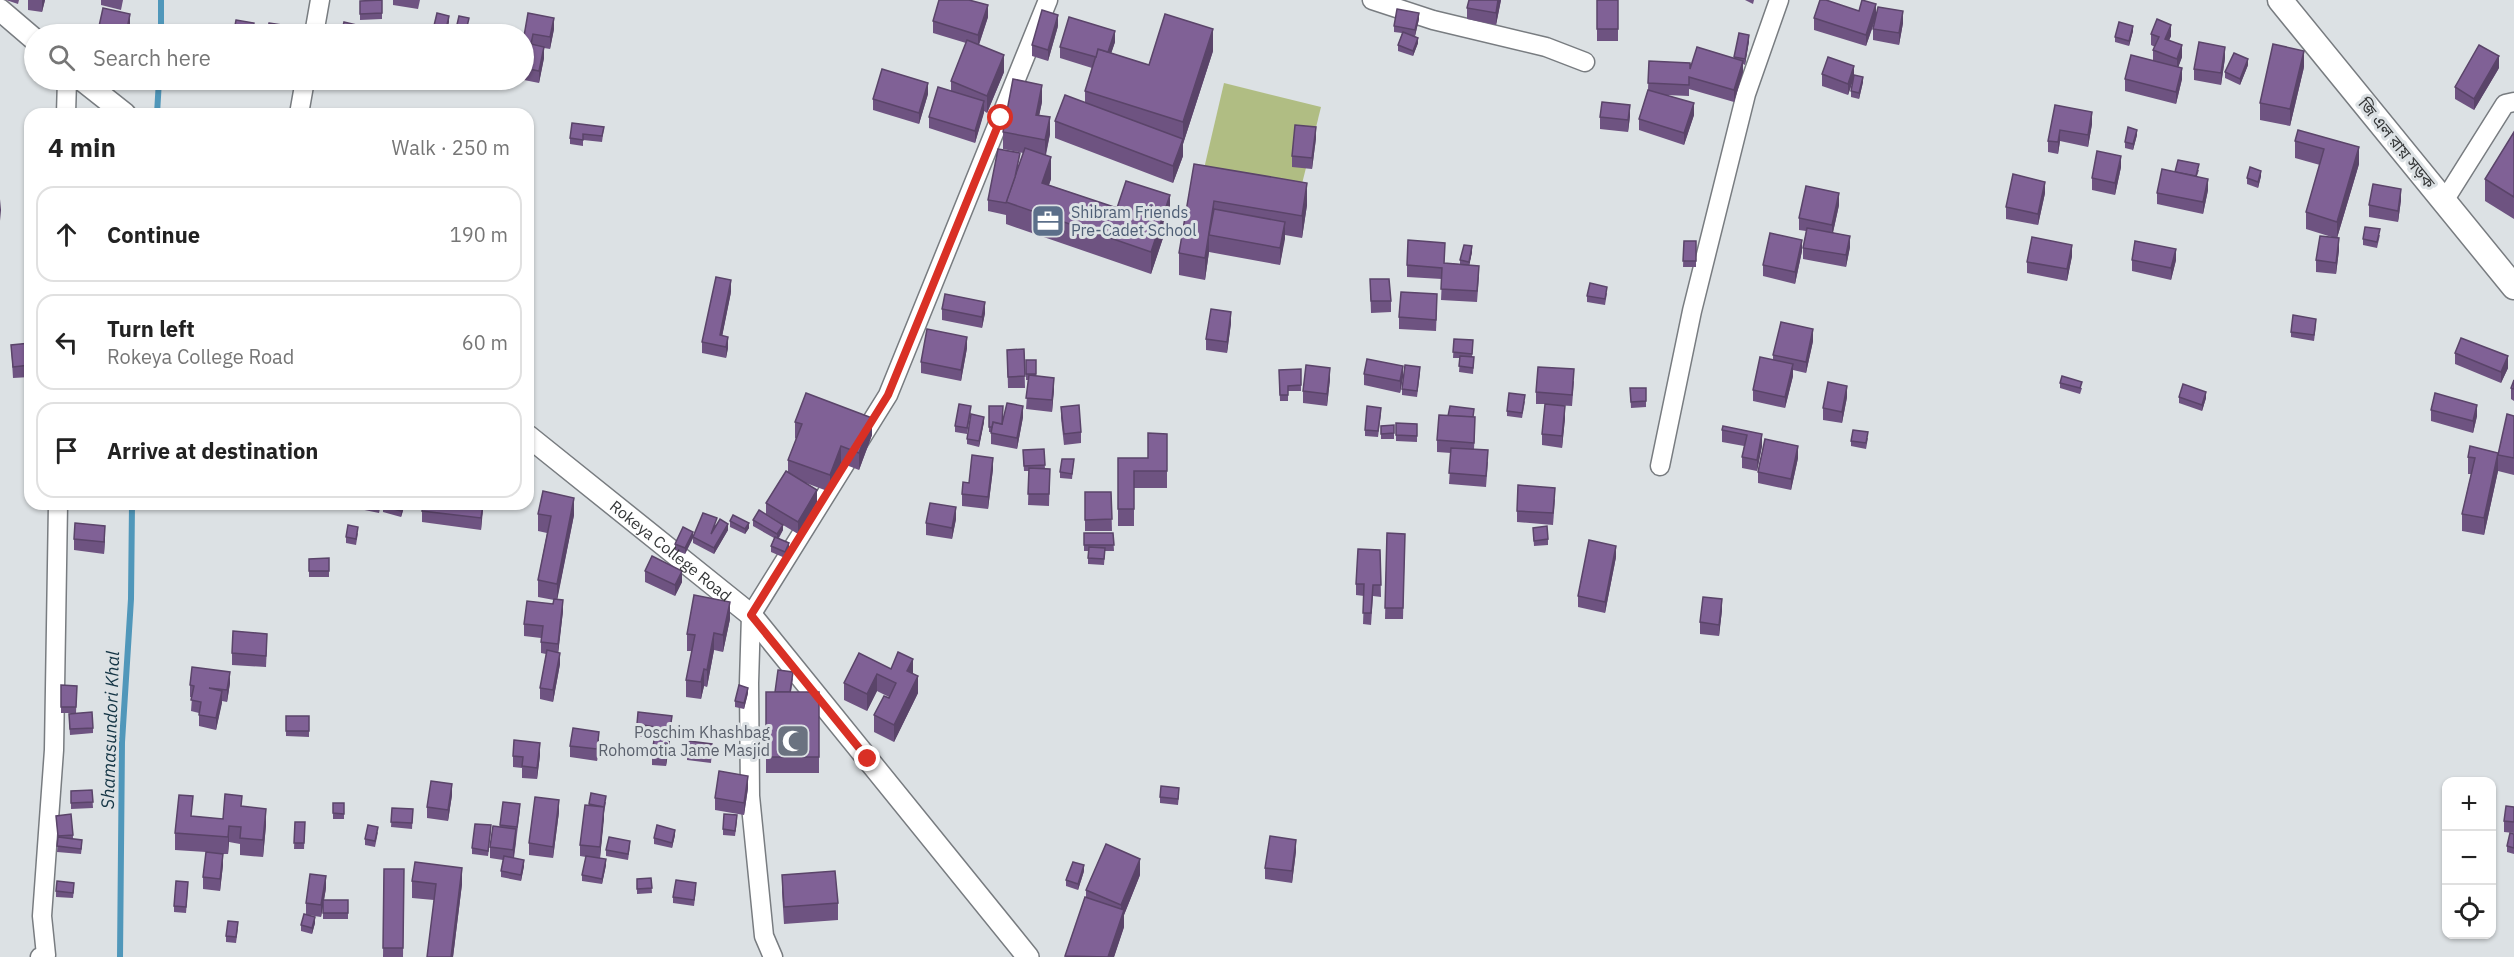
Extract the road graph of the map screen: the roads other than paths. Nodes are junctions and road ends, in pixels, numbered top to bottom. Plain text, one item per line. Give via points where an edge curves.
1 (320, 0) edge
2 (1048, 0) edge
3 (1372, 0) edge
4 (1779, 0) edge
5 (2280, 0) edge
6 (0, 10) edge
7 (316, 24) edge
8 (24, 30) edge
9 (1585, 62) dead end
10 (67, 90) edge
11 (94, 90) edge
12 (303, 90) edge
13 (2514, 102) edge
14 (66, 108) edge
15 (117, 108) edge
16 (300, 108) edge
17 (2444, 201) junction
18 (2514, 286) edge
19 (534, 441) edge
20 (1660, 466) dead end
21 (58, 510) edge
22 (751, 615) junction
23 (40, 957) edge
24 (773, 957) edge
25 (1028, 957) edge

1 - 7 street
2 - 22 street via 888,395
3 - 9 street via 1433,20 1546,47
4 - 20 street via 1746,94 1692,311
5 - 17 main road, জি এল রায় সড়ক
6 - 8 street
10 - 14 street
11 - 15 street
12 - 16 street
13 - 17 street via 2505,104
17 - 18 main road, জি এল রায় সড়ক
19 - 22 street, Rokeya College Road
21 - 23 street via 54,750 42,916 46,955
22 - 24 street via 750,796 765,936
22 - 25 street, Rokeya College Road

